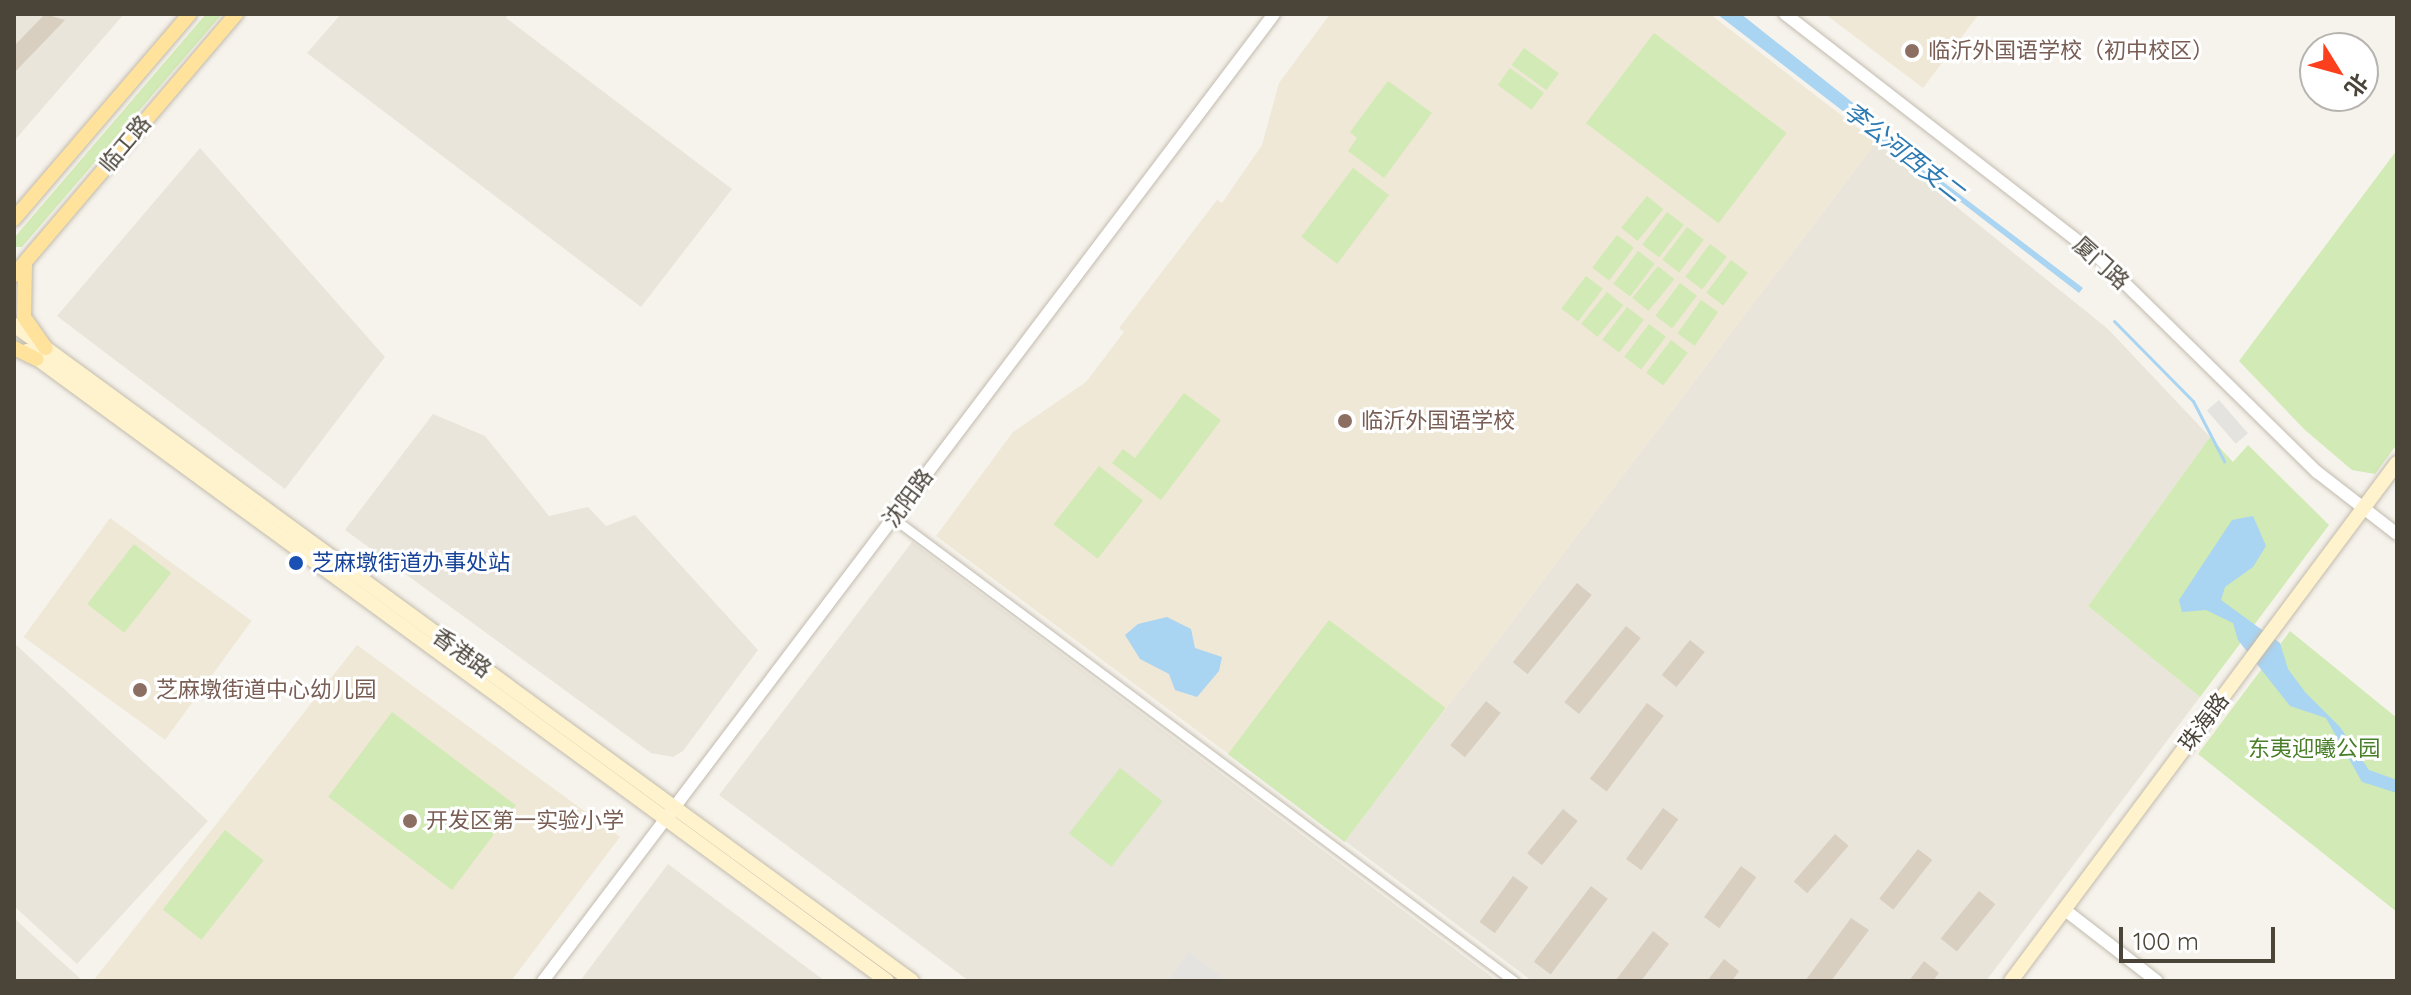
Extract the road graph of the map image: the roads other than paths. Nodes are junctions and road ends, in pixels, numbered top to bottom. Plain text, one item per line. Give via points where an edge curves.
1 (190, 14) edge
2 (236, 14) edge
3 (1274, 14) edge
4 (1785, 14) edge
5 (14, 219) edge
6 (27, 260) junction
7 (14, 275) edge
8 (14, 325) edge
9 (14, 342) edge
10 (14, 348) edge
11 (42, 353) junction
12 (2397, 463) edge
13 (2363, 508) junction
14 (893, 518) junction
15 (2397, 534) edge
16 (670, 813) junction
17 (2065, 910) junction
18 (543, 981) edge
19 (887, 981) edge
20 (912, 981) edge
21 (1514, 981) edge
22 (2011, 981) edge
23 (2157, 981) edge

1 - 5 main road, 临工路
2 - 6 main road, 临工路
3 - 14 street, 沈阳路
4 - 13 street, 厦门路 via 2096,255 2317,472
6 - 7 main road, 临工路
6 - 11 main road via 22,307
8 - 11 main road, 香港路
9 - 11 main road, 香港路
10 - 11 main road
11 - 16 main road, 香港路
12 - 13 main road, 珠海路
13 - 15 street, 厦门路
13 - 17 main road, 珠海路
14 - 16 street, 沈阳路
14 - 21 street
16 - 18 street, 沈阳路
16 - 19 main road, 香港路
16 - 20 main road, 香港路
17 - 22 main road, 珠海路
17 - 23 street

